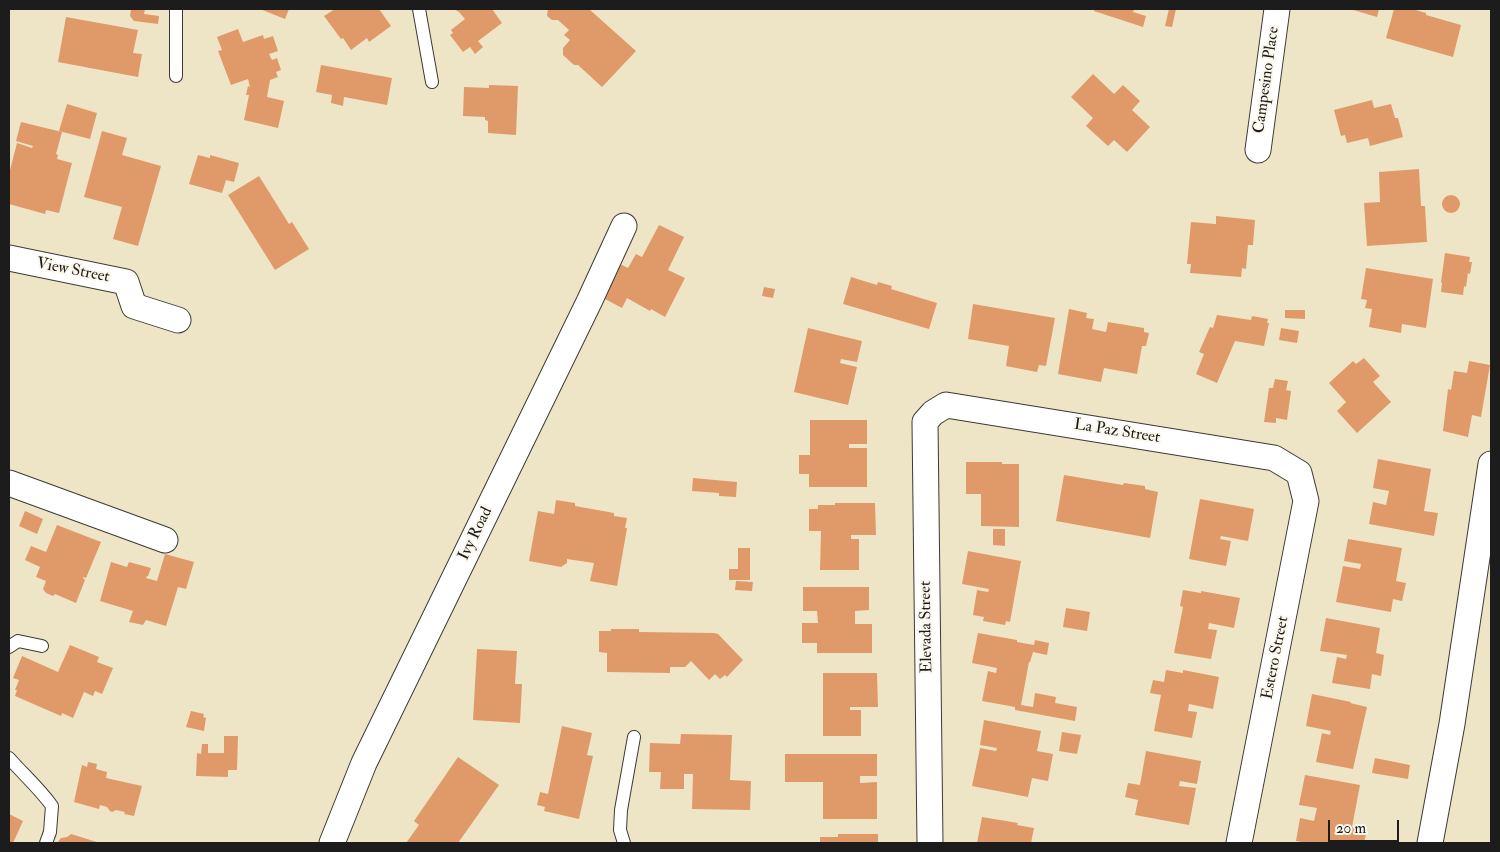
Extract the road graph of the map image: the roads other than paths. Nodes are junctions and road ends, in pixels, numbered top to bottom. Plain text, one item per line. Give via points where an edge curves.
1 (176, 9) edge
2 (419, 9) edge
3 (1277, 9) edge
4 (176, 76) dead end
5 (432, 82) dead end
6 (1258, 150) dead end
7 (624, 226) dead end
8 (9, 258) edge
9 (178, 320) dead end
10 (933, 413) joint
11 (1491, 464) edge
12 (1299, 473) joint
13 (9, 483) edge
14 (165, 540) dead end
15 (42, 646) dead end
16 (9, 647) edge
17 (634, 737) dead end
18 (9, 758) edge
19 (46, 843) edge
20 (332, 843) edge
21 (624, 843) edge
22 (930, 843) edge
23 (1239, 843) edge
24 (1430, 843) edge

1 - 4 lane
2 - 5 lane
3 - 6 street, Campesino Place
7 - 20 street, Ivy Road via 364,764
8 - 9 street, View Street via 126,282 134,306
10 - 12 street, La Paz Street via 946,405 1265,456
10 - 22 street, Elevada Street via 925,422
11 - 24 street via 1452,724
12 - 23 street, Estero Street via 1306,502
13 - 14 street
15 - 16 lane via 18,641
17 - 21 lane via 621,810 620,830
18 - 19 lane via 52,806

